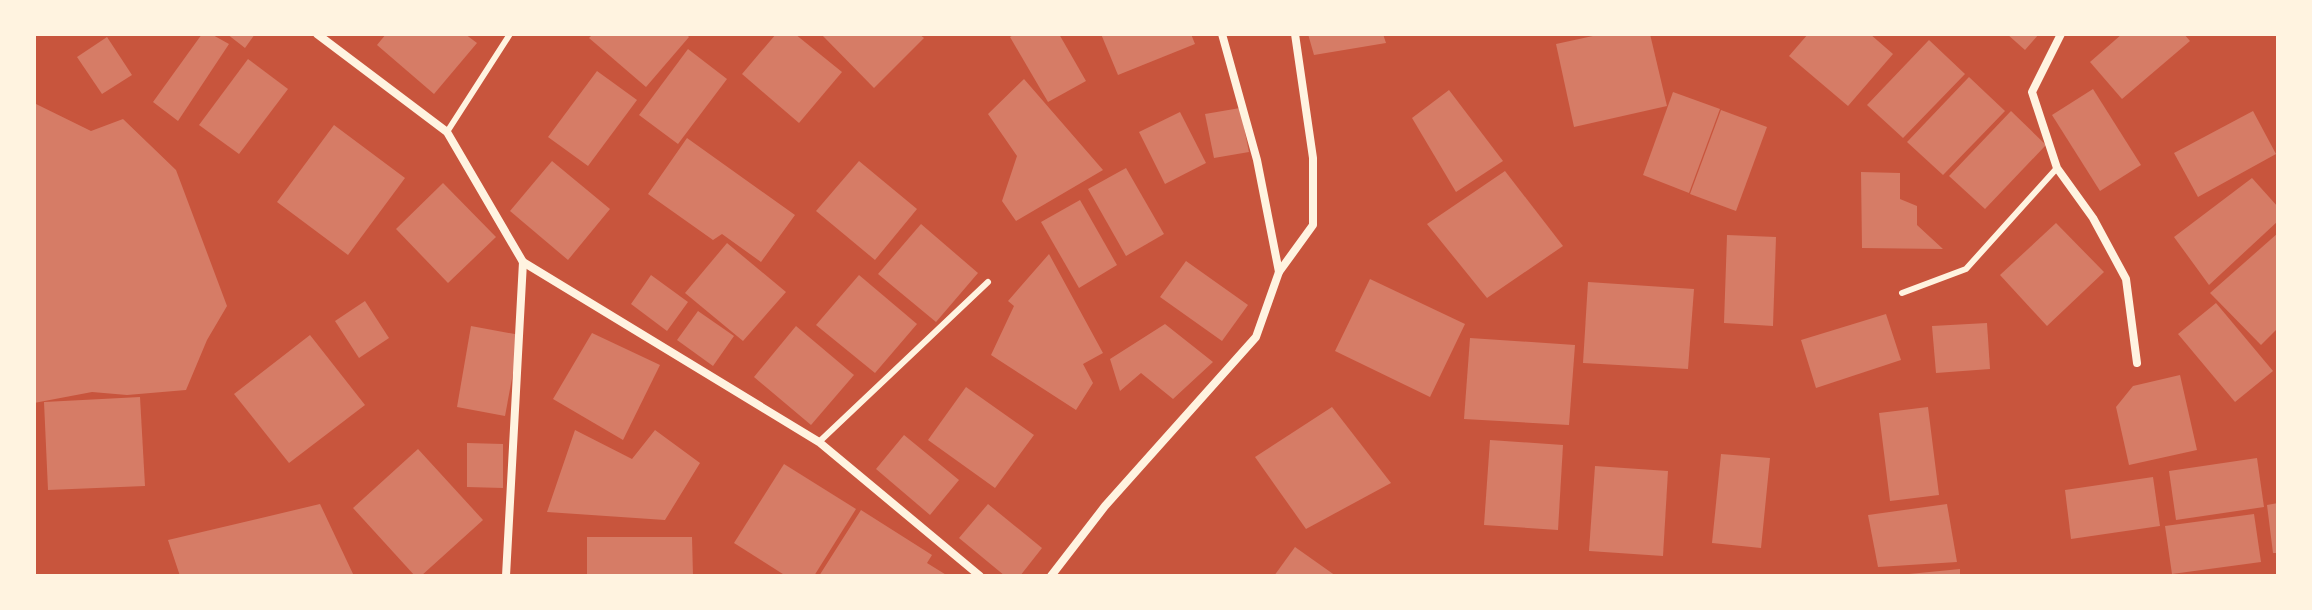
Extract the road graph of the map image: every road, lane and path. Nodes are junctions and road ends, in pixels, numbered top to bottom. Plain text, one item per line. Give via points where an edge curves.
1 (317, 34) edge
2 (510, 34) edge
3 (1222, 34) edge
4 (1295, 34) edge
5 (2061, 34) edge
6 (447, 132) junction
7 (2057, 168) junction
8 (523, 262) junction
9 (1279, 272) junction
10 (988, 282) dead end
11 (1902, 293) dead end
12 (2137, 363) dead end
13 (819, 442) junction
14 (506, 576) edge
15 (980, 576) edge
16 (1051, 576) edge

1 - 6 street
2 - 6 lane
3 - 9 street via 1257,160
4 - 9 street via 1313,158 1313,225
5 - 7 street via 2032,92
6 - 8 street
7 - 11 lane via 1966,269
7 - 12 street via 2093,218 2126,279
8 - 13 street
8 - 14 street
9 - 16 street via 1256,337 1105,506
10 - 13 lane
13 - 15 street

